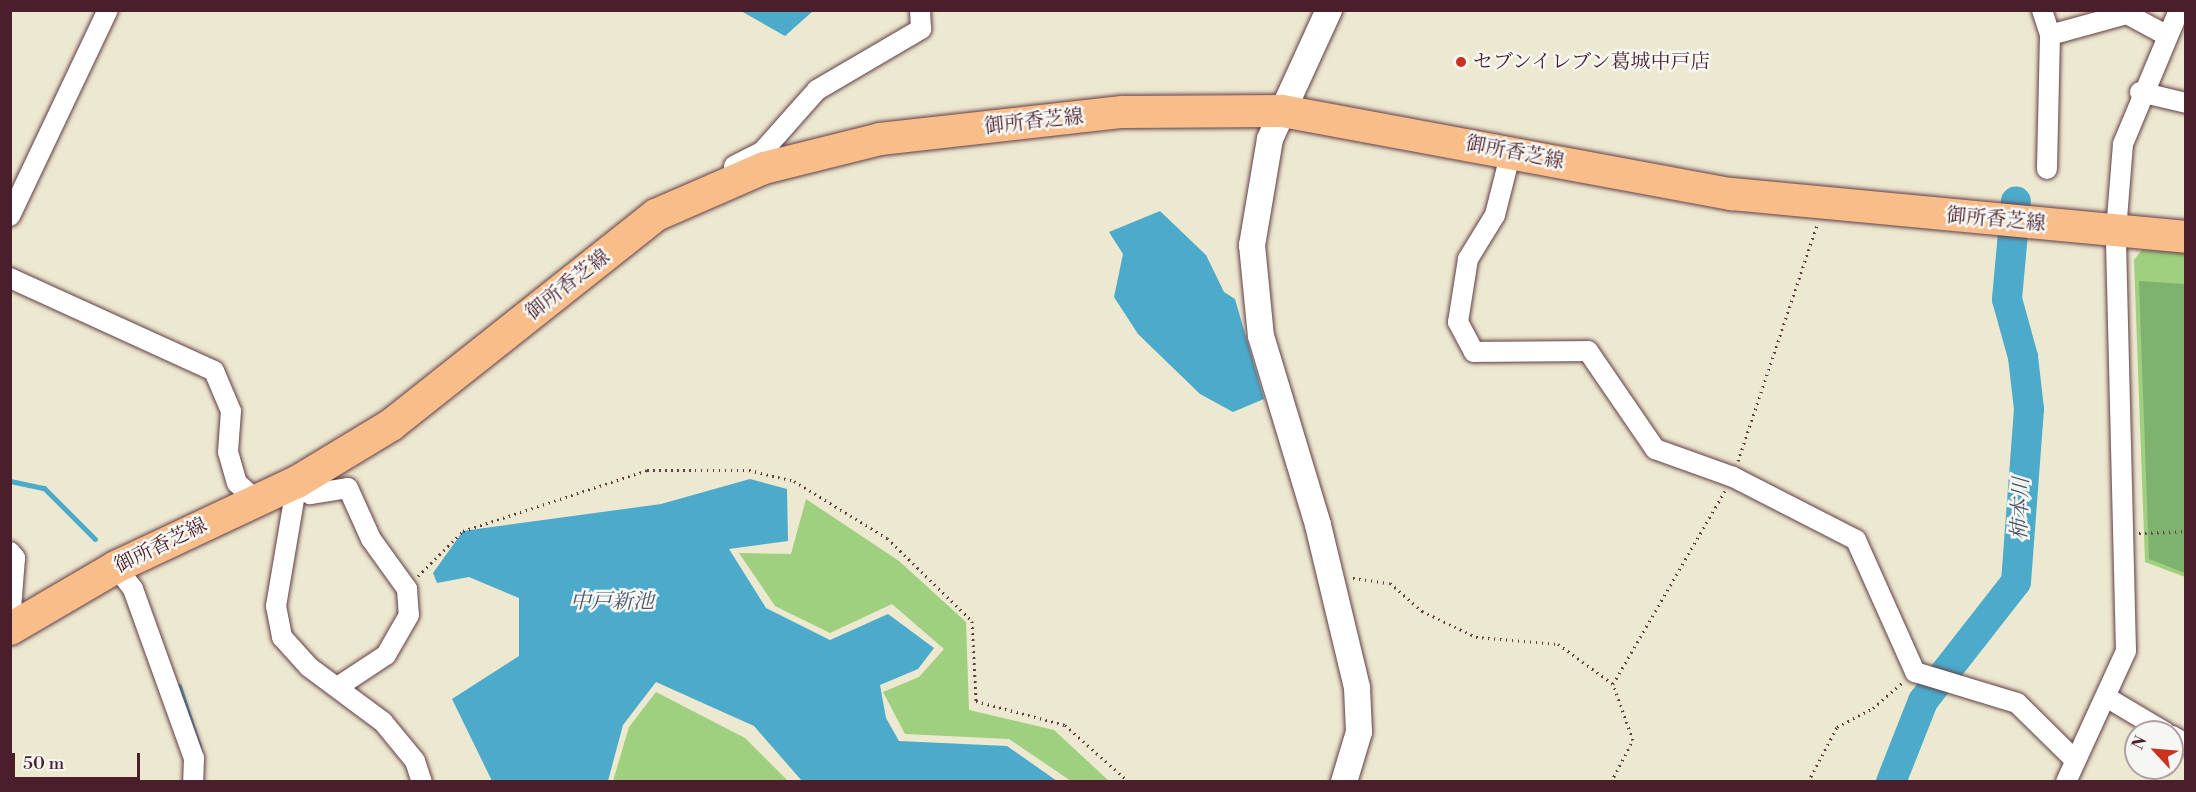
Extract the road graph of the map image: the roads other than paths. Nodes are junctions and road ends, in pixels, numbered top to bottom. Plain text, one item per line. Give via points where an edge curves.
1 (108, 10) edge
2 (920, 10) edge
3 (1329, 10) edge
4 (2042, 10) edge
5 (2179, 10) edge
6 (2050, 35) junction
7 (2166, 35) junction
8 (2140, 92) junction
9 (2186, 102) edge
10 (1282, 111) junction
11 (1511, 152) junction
12 (770, 156) junction
13 (2047, 170) dead end
14 (10, 216) edge
15 (2116, 231) junction
16 (2186, 237) edge
17 (10, 278) edge
18 (297, 482) junction
19 (256, 500) junction
20 (10, 552) edge
21 (116, 567) junction
22 (14, 627) edge
23 (339, 686) junction
24 (2106, 697) junction
25 (2145, 720) edge
26 (2075, 760) junction
27 (193, 782) edge
28 (422, 782) edge
29 (1344, 782) edge
30 (2066, 782) edge

1 - 14 street
2 - 12 street via 921,29 817,90
3 - 10 street
4 - 6 street
5 - 7 street
6 - 7 street via 2127,14
6 - 13 street
7 - 8 street
8 - 9 street
8 - 15 street via 2123,144
10 - 11 main road, 御所香芝線
10 - 12 main road, 御所香芝線 via 1111,113 880,139
10 - 29 street via 1254,211 1255,305 1330,575 1360,712
11 - 15 main road, 御所香芝線 via 1682,186 1823,205
11 - 26 street via 1495,215 1468,259 1458,322 1474,352 1588,351 1655,449 1733,477 1856,540 1915,672 2017,703
12 - 18 main road, 御所香芝線 via 708,193 656,215 391,425
15 - 16 main road, 御所香芝線
15 - 24 street via 2126,651
17 - 19 street via 214,371 231,411 228,452 237,483
18 - 19 main road, 御所香芝線
18 - 23 street via 276,606 282,637 309,667
18 - 23 street via 310,494 348,488 371,539 407,589 410,615 386,655
19 - 21 main road, 御所香芝線
20 - 22 street via 15,558 11,609
21 - 22 main road, 御所香芝線
21 - 27 street via 133,589 194,758
23 - 28 street via 402,742
24 - 25 street
24 - 26 street
26 - 30 street

